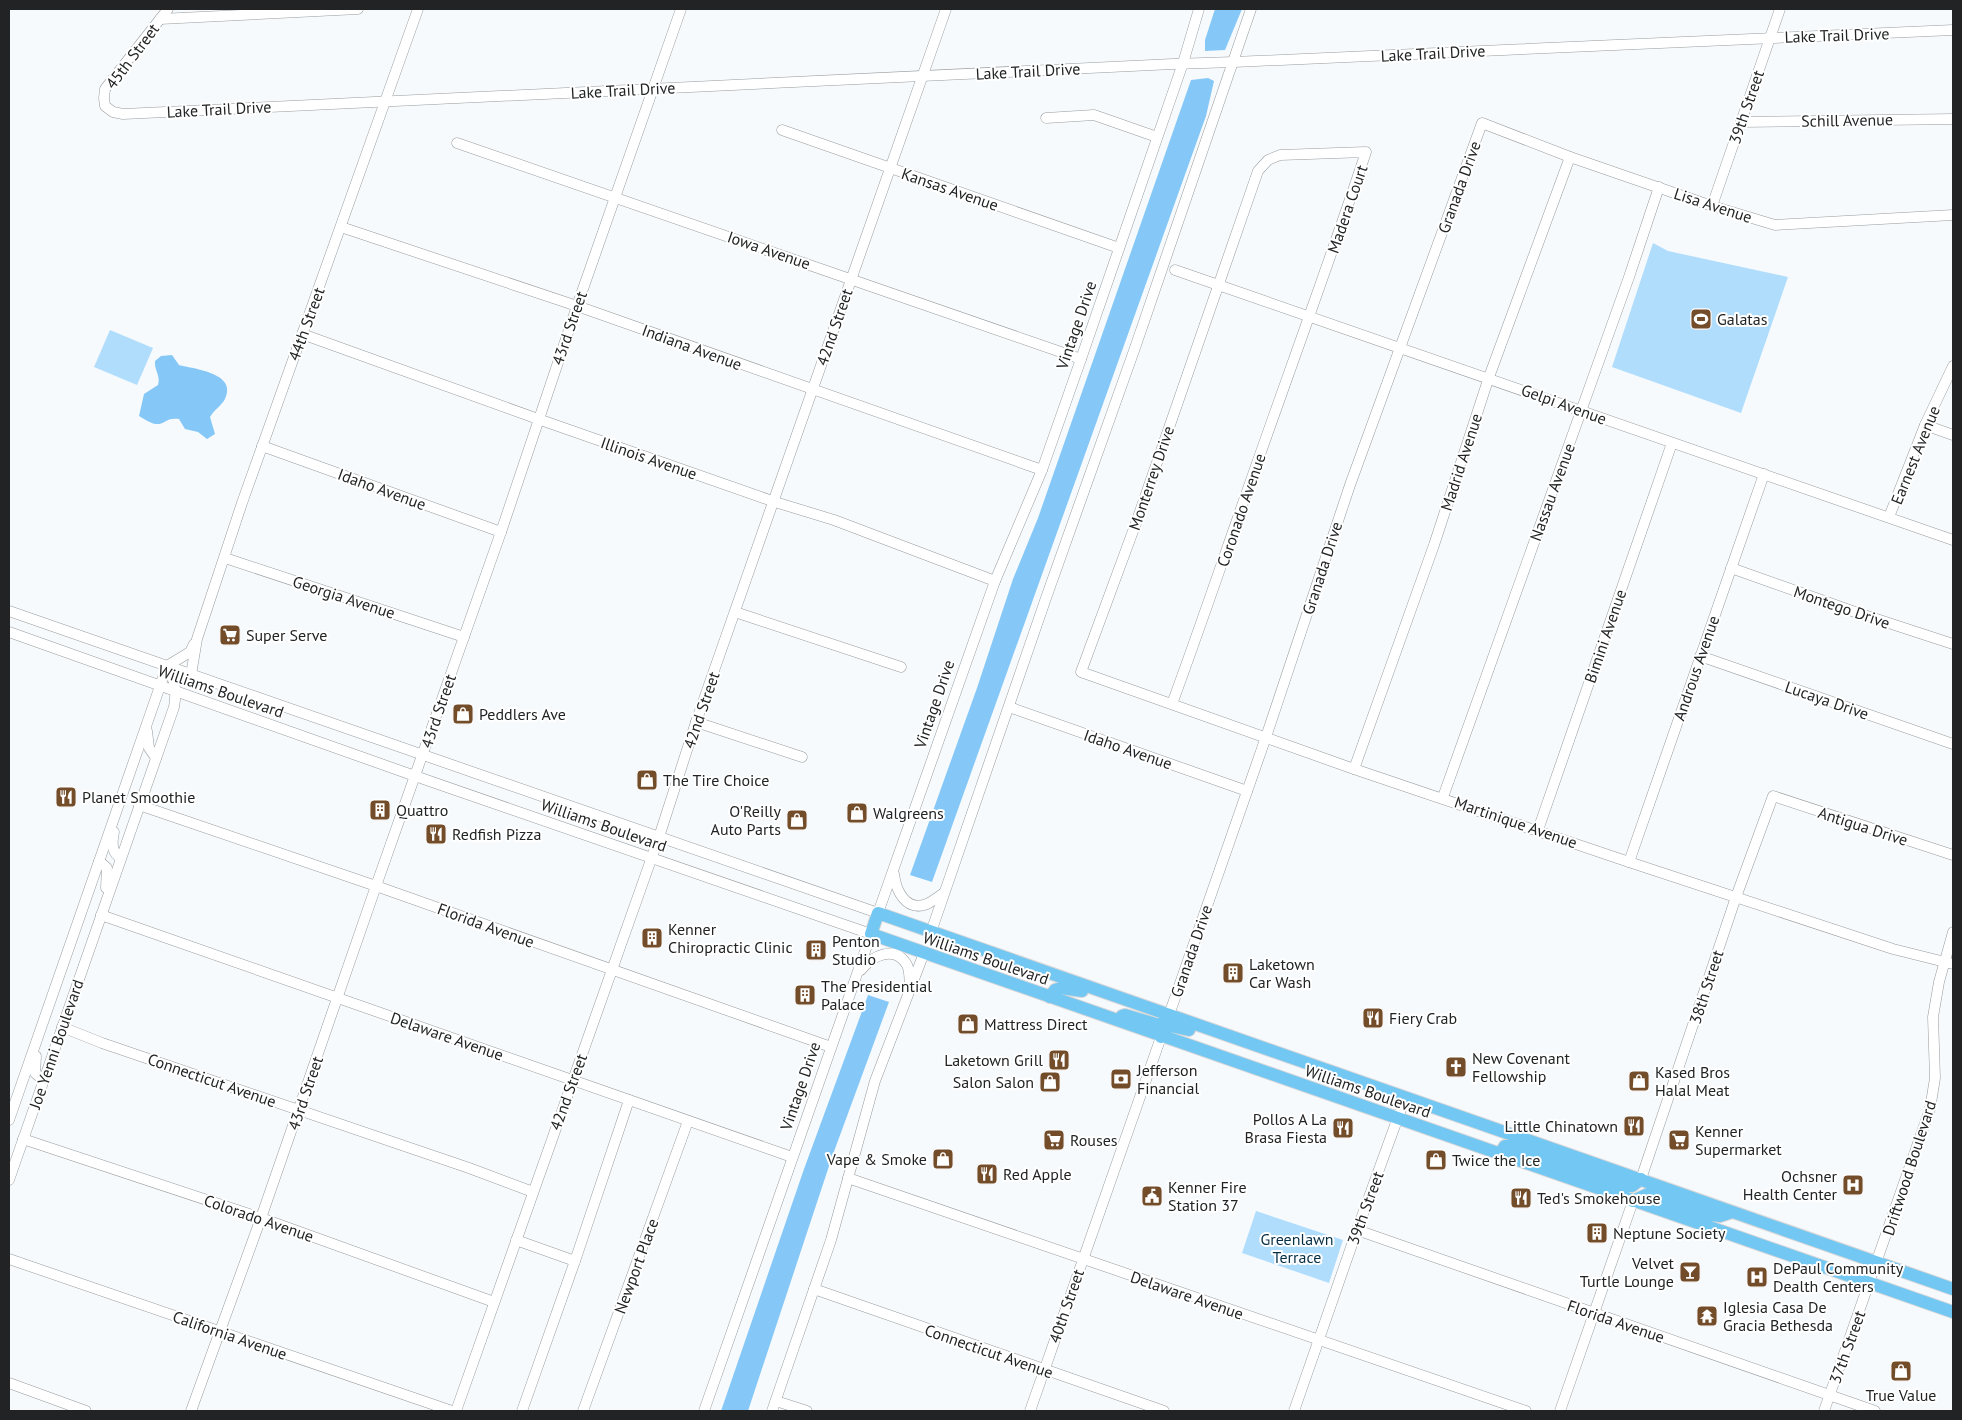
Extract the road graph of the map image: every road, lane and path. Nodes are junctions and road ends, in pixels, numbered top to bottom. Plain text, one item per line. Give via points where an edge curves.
1 (168, 9) edge
2 (358, 9) edge
3 (418, 9) edge
4 (682, 9) edge
5 (946, 9) edge
6 (1199, 9) edge
7 (1251, 9) edge
8 (1780, 9) edge
9 (160, 19) junction
10 (1953, 30) edge
11 (1770, 38) junction
12 (1234, 62) junction
13 (1183, 63) junction
14 (922, 76) junction
15 (654, 88) junction
16 (385, 101) junction
17 (105, 106) joint
18 (1046, 118) dead end
19 (1953, 119) edge
20 (1741, 122) junction
21 (1482, 123) joint
22 (782, 130) dead end
23 (1157, 137) junction
24 (457, 143) dead end
25 (1570, 157) junction
26 (890, 168) junction
27 (1659, 187) junction
28 (615, 197) junction
29 (1712, 206) junction
30 (1953, 215) edge
31 (341, 227) junction
32 (1119, 248) junction
33 (1175, 270) dead end
34 (850, 278) junction
35 (1218, 283) junction
36 (577, 306) junction
37 (1310, 316) junction
38 (302, 334) junction
39 (1401, 347) junction
40 (1081, 359) junction
41 (1953, 366) edge
42 (1489, 377) junction
43 (812, 390) junction
44 (1581, 411) junction
45 (538, 419) junction
46 (1925, 425) junction
47 (1953, 435) edge
48 (1672, 443) junction
49 (262, 446) junction
50 (1042, 470) junction
51 (1764, 474) junction
52 (774, 502) junction
53 (1889, 517) junction
54 (501, 532) junction
55 (1953, 540) edge
56 (225, 558) junction
57 (1731, 568) junction
58 (995, 581) junction
59 (9, 611) edge
60 (735, 612) junction
61 (9, 632) edge
62 (464, 637) junction
63 (197, 639) junction
64 (1953, 644) edge
65 (1700, 656) junction
66 (167, 666) junction
67 (901, 668) dead end
68 (1081, 672) joint
69 (192, 674) junction
70 (174, 680) junction
71 (160, 686) junction
72 (177, 692) junction
73 (1172, 704) junction
74 (1009, 706) junction
75 (149, 719) junction
76 (696, 722) junction
77 (1266, 737) junction
78 (1953, 744) edge
79 (423, 755) junction
80 (156, 758) junction
81 (802, 758) dead end
82 (1354, 769) junction
83 (415, 776) junction
84 (1247, 791) junction
85 (1774, 796) joint
86 (1443, 797) junction
87 (119, 804) junction
88 (139, 805) junction
89 (1538, 830) junction
90 (659, 837) junction
91 (1953, 854) edge
92 (121, 858) junction
93 (652, 858) junction
94 (99, 862) junction
95 (1629, 862) junction
96 (894, 871) junction
97 (376, 886) junction
98 (944, 893) junction
99 (1736, 897) junction
100 (102, 912) junction
101 (878, 913) junction
102 (931, 932) junction
103 (1953, 932) edge
104 (871, 934) junction
105 (924, 953) junction
106 (1949, 963) edge
107 (612, 969) junction
108 (855, 977) junction
109 (910, 988) junction
110 (337, 998) junction
111 (1050, 998) junction
112 (1119, 998) junction
113 (1169, 1015) junction
114 (1115, 1020) junction
115 (62, 1027) junction
116 (41, 1028) junction
117 (1218, 1032) junction
118 (1162, 1037) junction
119 (831, 1047) junction
120 (43, 1080) junction
121 (572, 1080) junction
122 (1406, 1098) junction
123 (629, 1100) junction
124 (300, 1110) junction
125 (1398, 1119) junction
126 (9, 1120) edge
127 (688, 1120) junction
128 (23, 1139) junction
129 (1500, 1154) junction
130 (792, 1157) junction
131 (848, 1178) junction
132 (1641, 1179) junction
133 (9, 1180) edge
134 (533, 1192) junction
135 (1633, 1201) junction
136 (1732, 1212) junction
137 (261, 1218) junction
138 (1357, 1230) junction
139 (516, 1240) junction
140 (1083, 1258) junction
141 (9, 1259) edge
142 (575, 1261) junction
143 (1877, 1262) junction
144 (1870, 1283) junction
145 (814, 1289) junction
146 (1953, 1289) edge
147 (494, 1302) junction
148 (1953, 1312) edge
149 (1594, 1313) junction
150 (219, 1331) junction
151 (1319, 1340) junction
152 (1044, 1370) junction
153 (9, 1384) edge
154 (1830, 1396) junction
155 (776, 1400) junction
156 (86, 1411) edge
157 (191, 1411) edge
158 (452, 1411) edge
159 (456, 1411) edge
160 (522, 1411) edge
161 (584, 1411) edge
162 (704, 1411) edge
163 (772, 1411) edge
164 (807, 1411) edge
165 (1030, 1411) edge
166 (1164, 1411) edge
167 (1294, 1411) edge
168 (1526, 1411) edge
169 (1560, 1411) edge
170 (1824, 1411) edge
171 (1875, 1411) edge

1 - 9 street, 45th Street
2 - 9 street
3 - 16 street, 44th Street
4 - 15 street, 43rd Street
5 - 14 street, 42nd Street
6 - 13 street, Vintage Drive
7 - 12 street
8 - 11 street, 39th Street
9 - 17 street, 45th Street via 105,89
10 - 11 street, Lake Trail Drive
11 - 12 street, Lake Trail Drive
11 - 20 street, 39th Street
12 - 13 street, Lake Trail Drive
12 - 74 street
13 - 14 street, Lake Trail Drive
13 - 23 street, Vintage Drive
14 - 15 street, Lake Trail Drive
14 - 26 street, 42nd Street
15 - 16 street, Lake Trail Drive
15 - 28 street, 43rd Street
16 - 17 street, Lake Trail Drive via 123,114
16 - 31 street, 44th Street
18 - 23 street via 1094,115
19 - 20 street, Schill Avenue
20 - 29 street, 39th Street
21 - 25 street, Lisa Avenue
21 - 39 street, Granada Drive
22 - 26 street, Kansas Avenue
23 - 32 street, Vintage Drive
24 - 28 street, Iowa Avenue
25 - 27 street, Lisa Avenue
25 - 42 street, Madrid Avenue
26 - 32 street, Kansas Avenue
26 - 34 street, 42nd Street
27 - 29 street, Lisa Avenue
27 - 44 street, Nassau Avenue
28 - 34 street, Iowa Avenue
28 - 36 street, 43rd Street
29 - 30 street, Lisa Avenue via 1775,225
31 - 36 street, Indiana Avenue
31 - 38 street, 44th Street
32 - 40 street, Vintage Drive
33 - 35 street, Gelpi Avenue
34 - 40 street, Iowa Avenue
34 - 43 street, 42nd Street
35 - 37 street, Gelpi Avenue
35 - 37 street, Madera Court via 1258,171 1268,160 1280,155 1366,152
35 - 68 street, Monterrey Drive
36 - 43 street, Indiana Avenue
36 - 45 street, 43rd Street
37 - 39 street, Gelpi Avenue
37 - 73 street, Coronado Avenue
38 - 45 street, Illinois Avenue
38 - 49 street, 44th Street
39 - 42 street, Gelpi Avenue
39 - 77 street, Granada Drive via 1350,486
40 - 50 street, Vintage Drive
41 - 46 street, Earnest Avenue
42 - 44 street, Gelpi Avenue
42 - 82 street, Madrid Avenue
43 - 50 street, Indiana Avenue
43 - 52 street, 42nd Street
44 - 48 street, Gelpi Avenue
44 - 86 street, Nassau Avenue
45 - 52 street, Illinois Avenue
45 - 54 street, 43rd Street
46 - 47 street
46 - 53 street, Earnest Avenue
48 - 51 street, Gelpi Avenue
48 - 89 street, Bimini Avenue
49 - 54 street, Idaho Avenue
49 - 56 street, 44th Street
50 - 58 street, Vintage Drive
51 - 53 street, Gelpi Avenue
51 - 57 street, Androus Avenue
52 - 58 street, Illinois Avenue via 834,520
52 - 60 street, 42nd Street
53 - 55 street, Gelpi Avenue
54 - 62 street, 43rd Street
56 - 62 street, Georgia Avenue
56 - 63 street, 44th Street
57 - 64 street, Montego Drive
57 - 65 street, Androus Avenue
58 - 96 street, Vintage Drive
59 - 66 street, Williams Boulevard
60 - 67 street
60 - 76 street, 42nd Street
61 - 71 street, Williams Boulevard
62 - 79 street, 43rd Street
63 - 66 street, 44th Street via 190,652
63 - 69 street, 44th Street
65 - 78 street, Lucaya Drive
65 - 95 street, Androus Avenue
66 - 69 street, Williams Boulevard
66 - 70 street
66 - 71 street, Joe Yenni Boulevard
68 - 73 street, Martinique Avenue
69 - 70 street
69 - 79 street, Williams Boulevard
70 - 71 street
70 - 72 street
71 - 72 street, Williams Boulevard
71 - 75 street, Joe Yenni Boulevard
72 - 80 street, Joe Yenni Boulevard
72 - 83 street, Williams Boulevard
73 - 77 street, Martinique Avenue
74 - 84 street, Idaho Avenue
74 - 98 street
75 - 80 street, Joe Yenni Boulevard via 148,744
75 - 87 street, Joe Yenni Boulevard
76 - 81 street
76 - 90 street, 42nd Street
77 - 82 street, Martinique Avenue
77 - 84 street, Granada Drive
79 - 83 street, 43rd Street
79 - 90 street, Williams Boulevard
80 - 88 street, Joe Yenni Boulevard
82 - 86 street, Martinique Avenue
83 - 93 street, Williams Boulevard
83 - 97 street, 43rd Street
84 - 113 street, Granada Drive
85 - 91 street, Antigua Drive
85 - 99 street, 38th Street
86 - 89 street, Martinique Avenue
87 - 92 street, Joe Yenni Boulevard via 112,843
87 - 94 street, Joe Yenni Boulevard
88 - 92 street, Joe Yenni Boulevard
88 - 97 street, Florida Avenue
89 - 95 street, Martinique Avenue
90 - 93 street, 42nd Street
90 - 101 street, Williams Boulevard
92 - 100 street, Joe Yenni Boulevard
93 - 104 street, Williams Boulevard
93 - 107 street, 42nd Street
94 - 100 street, Joe Yenni Boulevard via 107,868 108,878
94 - 116 street, Joe Yenni Boulevard
95 - 99 street, Martinique Avenue
96 - 98 street via 899,895 911,904 920,906
96 - 101 street, Vintage Drive
97 - 107 street, Florida Avenue
97 - 110 street, 43rd Street
98 - 102 street
99 - 106 street, Martinique Avenue via 1892,949
99 - 132 street, 38th Street
100 - 110 street, Delaware Avenue
100 - 115 street, Joe Yenni Boulevard
101 - 102 main road, Williams Boulevard
101 - 104 main road, Vintage Drive
102 - 105 main road
102 - 112 main road, Williams Boulevard
103 - 106 street, Driftwood Boulevard
104 - 105 main road, Williams Boulevard
104 - 108 street, Vintage Drive
105 - 109 street
105 - 111 main road, Williams Boulevard
106 - 143 street, Driftwood Boulevard via 1939,982 1933,1017 1935,1078 1930,1109
107 - 119 street, Florida Avenue
107 - 121 street, 42nd Street
108 - 109 street via 875,956 891,954 907,965
108 - 119 street, Vintage Drive
109 - 131 street via 875,1081
110 - 121 street, Delaware Avenue
110 - 124 street, 43rd Street
111 - 112 main road via 1055,990 1062,988
111 - 114 main road, Williams Boulevard
112 - 113 main road, Williams Boulevard
113 - 114 main road via 1159,1025 1125,1015
113 - 117 main road, Williams Boulevard
114 - 118 main road, Williams Boulevard
115 - 120 street, Joe Yenni Boulevard
115 - 124 street, Connecticut Avenue
116 - 120 street via 34,1069
116 - 126 street, Joe Yenni Boulevard
117 - 118 main road via 1205,1035 1173,1026 1167,1028
117 - 122 main road, Williams Boulevard
118 - 125 main road, Williams Boulevard
118 - 140 street, 40th Street
119 - 130 street, Vintage Drive
120 - 128 street, Joe Yenni Boulevard
121 - 123 street, Delaware Avenue
121 - 134 street, 42nd Street
122 - 125 street, 39th Street
122 - 132 main road, Williams Boulevard
123 - 127 street, Delaware Avenue
123 - 142 street
124 - 134 street, Connecticut Avenue
124 - 137 street, 43rd Street
125 - 129 main road, Williams Boulevard
125 - 138 street, 39th Street
127 - 130 street, Delaware Avenue
127 - 161 street, Newport Place
128 - 133 street, Joe Yenni Boulevard
128 - 137 street, Colorado Avenue
129 - 132 main road via 1504,1146 1510,1146 1627,1186
129 - 135 main road, Williams Boulevard
130 - 162 street, Vintage Drive
131 - 140 street, Delaware Avenue
131 - 145 street
132 - 136 main road, Williams Boulevard
134 - 139 street, 42nd Street
135 - 136 main road via 1648,1194 1710,1214 1720,1216
135 - 144 main road, Williams Boulevard
135 - 149 street
136 - 143 main road, Williams Boulevard
137 - 147 street, Colorado Avenue
137 - 150 street, 43rd Street
138 - 149 street, Florida Avenue
138 - 151 street, 39th Street
139 - 142 street
139 - 147 street, 42nd Street
140 - 151 street, Delaware Avenue
140 - 152 street, 40th Street
141 - 150 street, California Avenue
142 - 160 street
143 - 144 street, Driftwood Boulevard
143 - 146 main road, Williams Boulevard
144 - 148 main road, Williams Boulevard
144 - 154 street, 37th Street
145 - 152 street, Connecticut Avenue
145 - 155 street
147 - 159 street, 42nd Street
149 - 154 street, Florida Avenue
149 - 169 street
150 - 157 street, 43rd Street
150 - 158 street, California Avenue
151 - 167 street, 39th Street
151 - 168 street, Delaware Avenue
152 - 165 street, 40th Street
152 - 166 street, Connecticut Avenue
153 - 156 street
154 - 170 street, 37th Street
154 - 171 street, Florida Avenue
155 - 163 street
155 - 164 street

